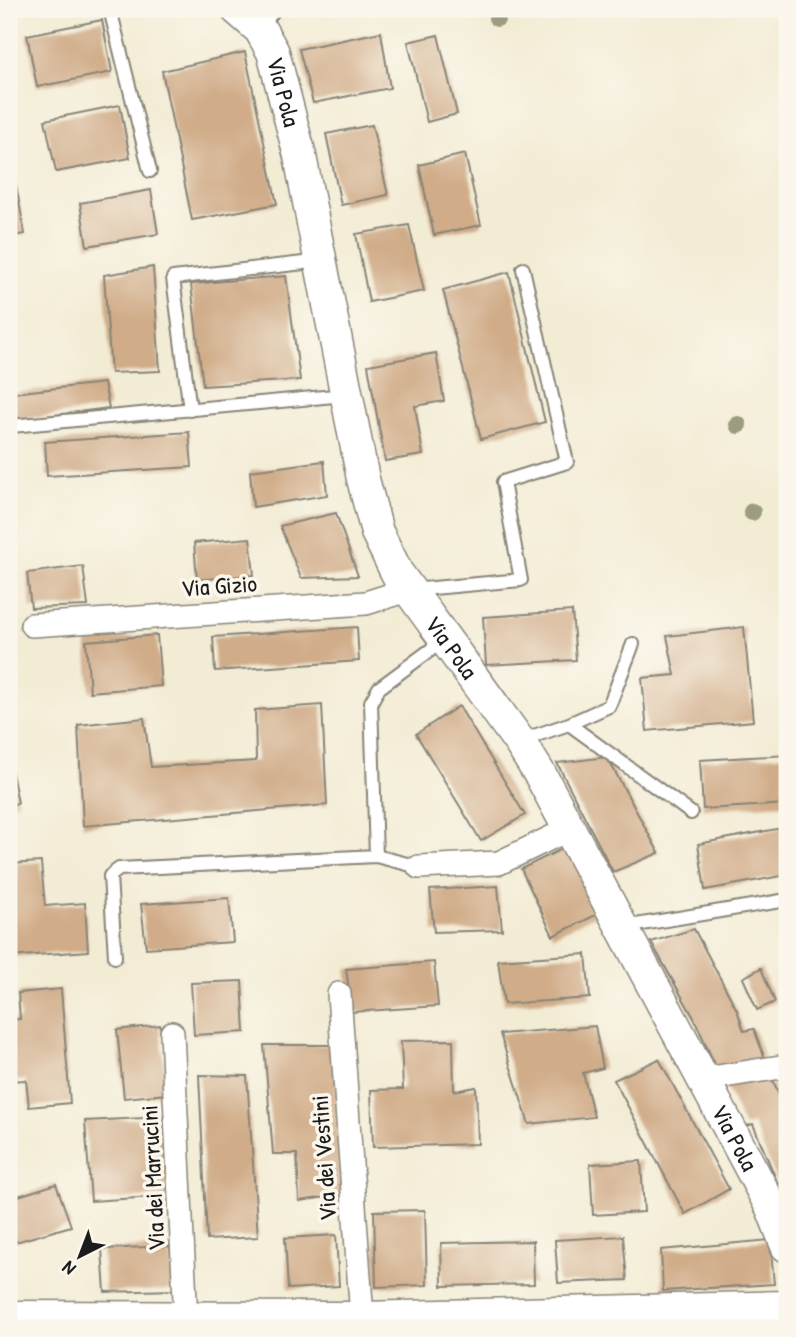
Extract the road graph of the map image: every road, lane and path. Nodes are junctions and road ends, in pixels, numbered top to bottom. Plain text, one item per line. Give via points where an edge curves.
1 (110, 9) edge
2 (250, 13) edge
3 (150, 171) dead end
4 (322, 261) junction
5 (523, 269) dead end
6 (348, 394) junction
7 (190, 410) junction
8 (11, 426) dead end
9 (407, 590) junction
10 (32, 625) dead end
11 (444, 640) junction
12 (633, 644) dead end
13 (569, 724) junction
14 (519, 741) junction
15 (691, 813) dead end
16 (570, 828) junction
17 (376, 856) junction
18 (419, 867) joint
19 (787, 900) edge
20 (624, 927) junction
21 (115, 957) dead end
22 (339, 994) dead end
23 (172, 1033) dead end
24 (787, 1066) edge
25 (705, 1079) junction
26 (780, 1207) edge
27 (787, 1246) edge
28 (782, 1314) edge
29 (9, 1317) edge
30 (362, 1318) junction
31 (186, 1320) junction
32 (565, 1321) edge

1 - 3 lane
2 - 4 street, Via Pola via 273,52
4 - 6 street, Via Pola
4 - 7 lane via 173,278
5 - 9 lane via 567,462 503,482 522,580
6 - 7 lane
6 - 9 street, Via Pola via 377,531
7 - 8 lane
9 - 10 street, Via Gizio via 366,603
9 - 11 street, Via Pola
11 - 14 street, Via Pola
11 - 17 lane via 373,694
12 - 13 lane via 609,706
13 - 14 lane
13 - 15 lane
14 - 16 street, Via Pola
16 - 18 street via 499,863
16 - 20 street, Via Pola
17 - 18 lane
17 - 21 lane via 119,869 110,876
19 - 20 lane
20 - 25 street, Via Pola
22 - 30 street, Via dei Vestini
23 - 31 street, Via dei Marrucini
24 - 25 street
25 - 26 street, Via Pola
26 - 27 street, Via Pola
28 - 32 street
29 - 31 street
30 - 31 street
30 - 32 street

